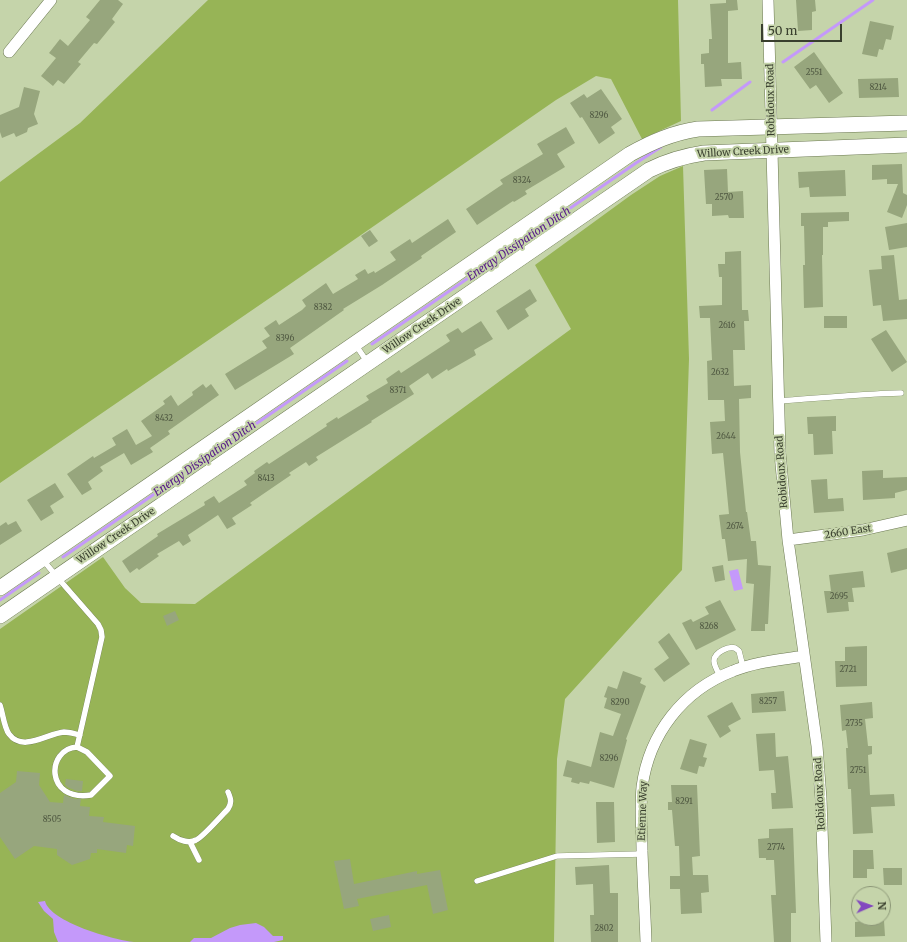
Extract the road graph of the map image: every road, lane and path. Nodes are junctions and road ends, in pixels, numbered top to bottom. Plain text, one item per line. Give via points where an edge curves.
1 (51, 0) edge
2 (768, 0) edge
3 (9, 52) dead end
4 (907, 123) edge
5 (771, 128) junction
6 (907, 145) edge
7 (772, 150) junction
8 (355, 344) junction
9 (368, 363) junction
10 (901, 393) dead end
11 (779, 401) junction
12 (907, 520) edge
13 (788, 540) junction
14 (43, 558) junction
15 (57, 577) junction
16 (0, 588) edge
17 (0, 616) edge
18 (804, 656) junction
19 (743, 667) junction
20 (720, 676) junction
21 (0, 705) edge
22 (80, 735) junction
23 (77, 748) junction
24 (228, 792) dead end
25 (172, 836) dead end
26 (190, 842) junction
27 (642, 854) junction
28 (199, 860) dead end
29 (477, 881) dead end
30 (646, 942) edge
31 (826, 942) edge

1 - 3 street
2 - 5 street, Robidoux Road
4 - 5 street
5 - 7 street, Robidoux Road
5 - 8 street via 698,129 682,131 650,143 630,154
6 - 7 street, Willow Creek Drive
7 - 9 street, Willow Creek Drive via 704,152 649,170
7 - 11 street, Robidoux Road
8 - 9 lane
8 - 14 street
9 - 15 street, Willow Creek Drive
10 - 11 lane
11 - 13 street, Robidoux Road via 780,453
12 - 13 street, 2660 East via 863,530
13 - 18 street, Robidoux Road
14 - 15 lane
14 - 16 street
15 - 17 street, Willow Creek Drive
15 - 22 lane via 101,630 102,638
18 - 19 street, Etienne Way
18 - 31 street, Robidoux Road via 817,746
19 - 20 street, Etienne Way
19 - 20 lane via 739,651 735,648 726,648 714,656
20 - 27 street, Etienne Way via 695,692 667,721 655,740 642,787
21 - 22 lane via 7,731 20,742 64,732
22 - 23 lane
23 - 23 lane via 65,750 58,759 55,776 57,783 66,792 78,795 91,794 110,776 87,752
24 - 26 lane via 231,804 228,809 197,840
25 - 26 lane
26 - 28 lane
27 - 29 lane via 557,856
27 - 30 street, Etienne Way

